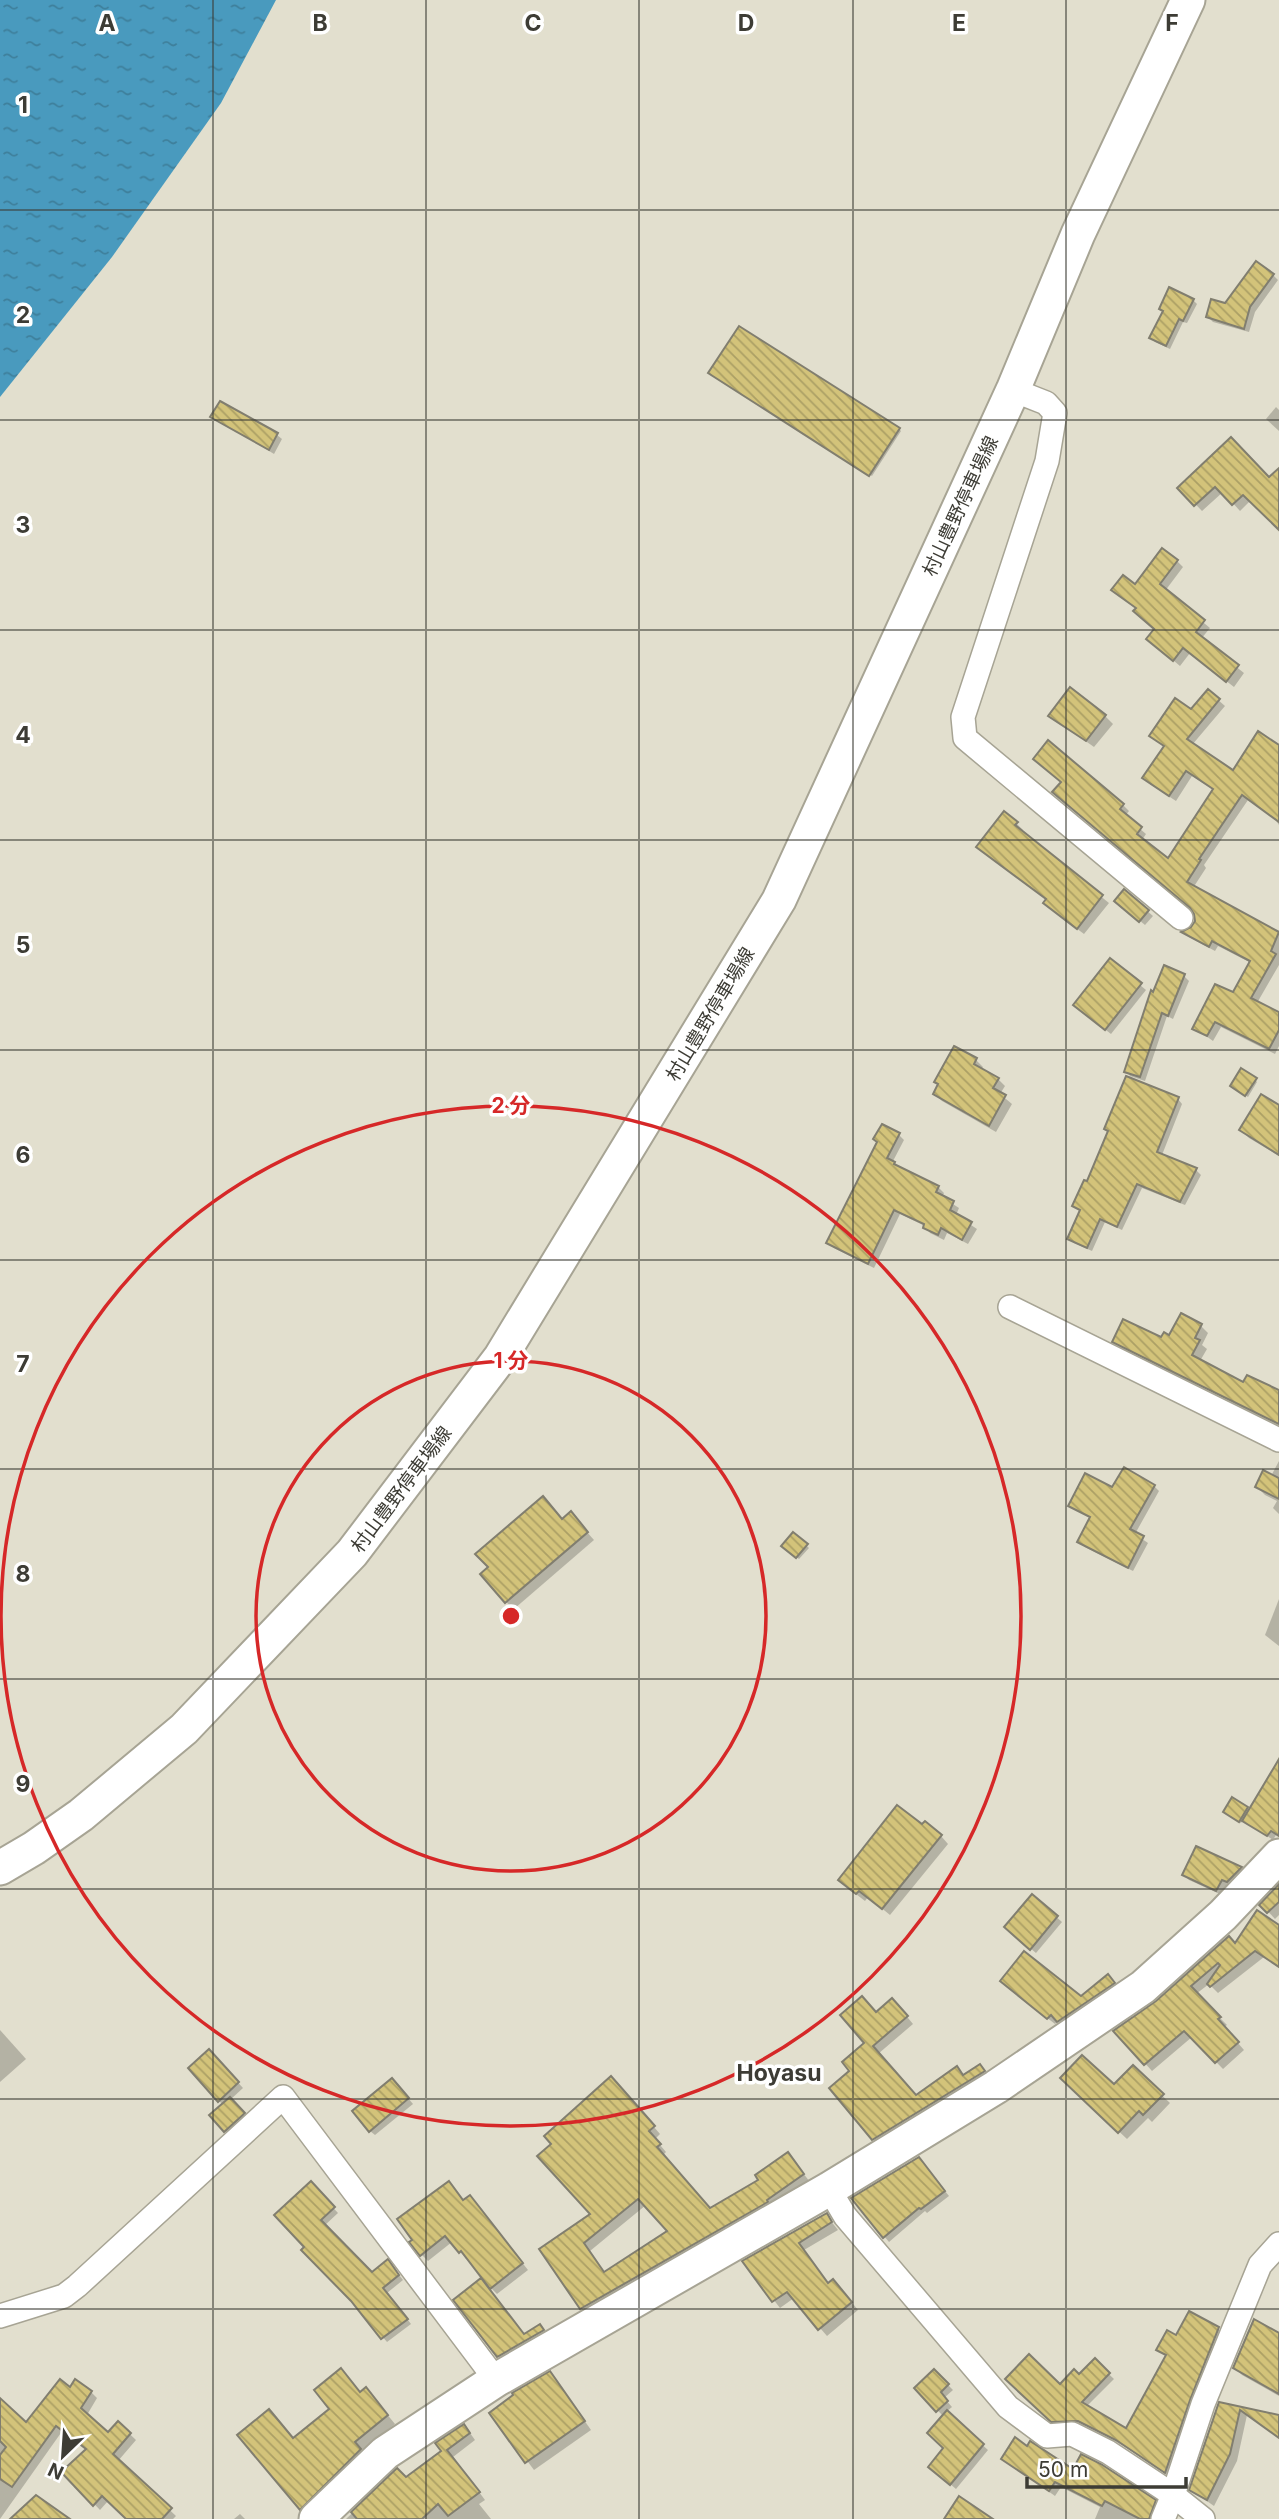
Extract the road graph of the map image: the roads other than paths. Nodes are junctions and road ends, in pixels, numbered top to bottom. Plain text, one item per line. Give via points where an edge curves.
1 (1188, 0) edge
2 (1013, 390) junction
3 (1181, 918) dead end
4 (1010, 1307) dead end
5 (1279, 1440) edge
6 (1279, 1856) edge
7 (0, 1867) edge
8 (829, 2189) junction
9 (1279, 2244) edge
10 (0, 2316) edge
11 (496, 2379) junction
12 (1173, 2495) junction
13 (316, 2519) edge
14 (1163, 2519) edge
15 (1203, 2519) edge

1 - 2 main road, 村山豊野停車場線 via 1078,234
2 - 3 street via 1046,403 1055,413 1047,461 964,717 965,737
2 - 7 main road, 村山豊野停車場線 via 779,900 500,1358 352,1553 184,1729 80,1815
4 - 5 street
6 - 8 main road via 1223,1915 1143,1986 996,2087
8 - 11 main road
8 - 12 street via 845,2216 1008,2407 1047,2436 1072,2434 1108,2452
9 - 12 street via 1260,2265 1203,2404
10 - 11 street via 64,2296 77,2287 284,2097
11 - 13 main road via 385,2453
12 - 14 street
12 - 15 street

